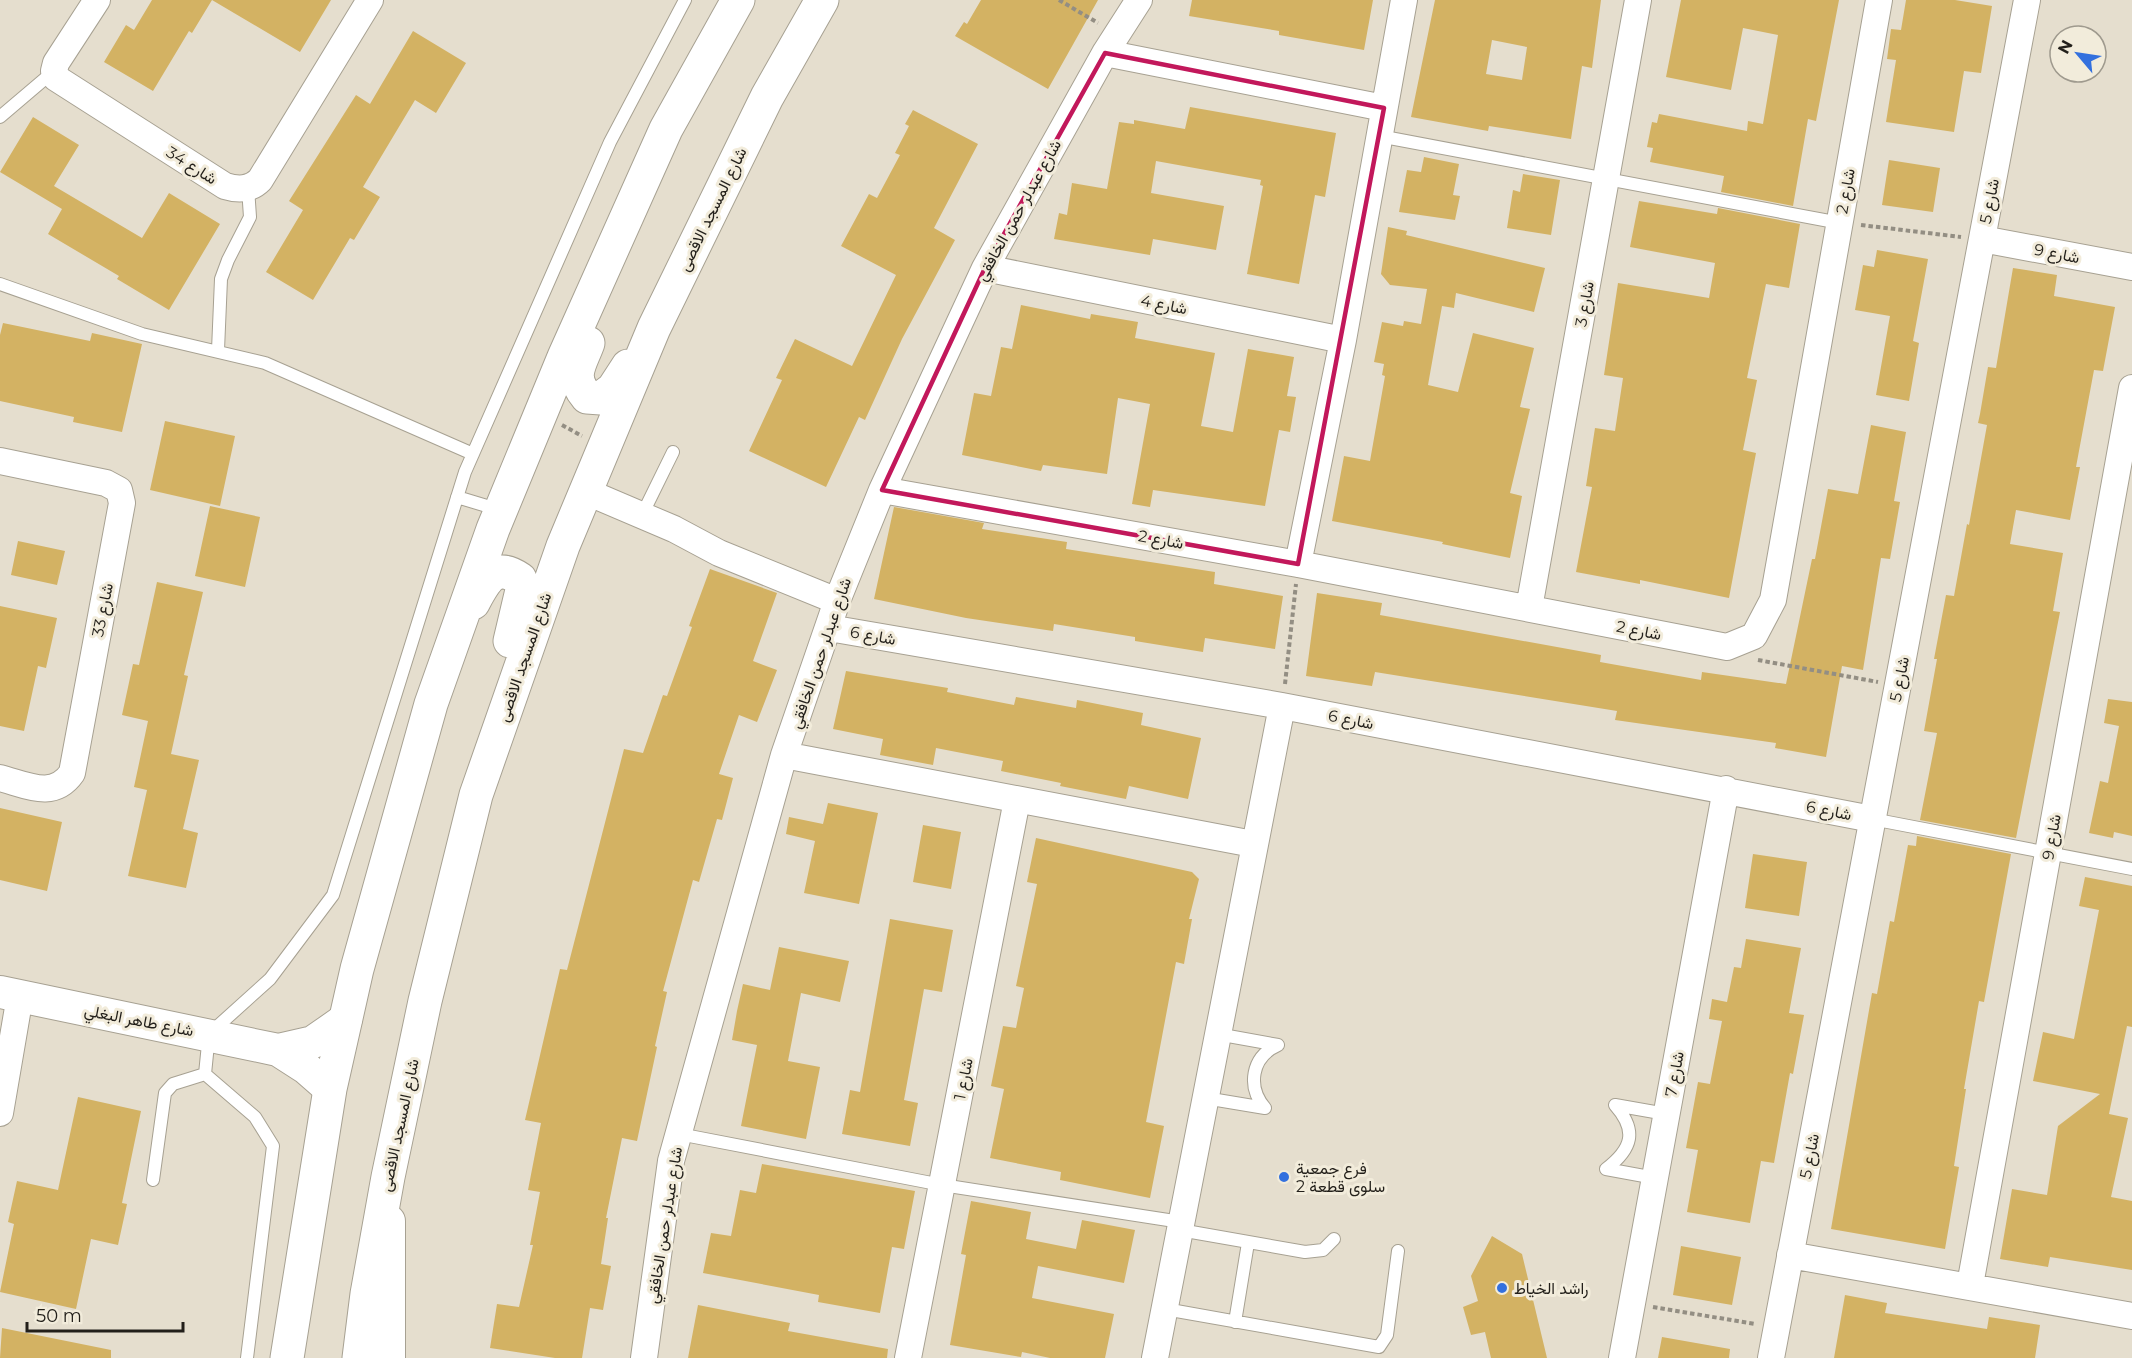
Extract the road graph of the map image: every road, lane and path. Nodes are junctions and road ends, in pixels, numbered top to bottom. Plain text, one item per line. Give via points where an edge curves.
1 (97, 0) edge
2 (370, 0) edge
3 (685, 0) edge
4 (822, 0) edge
5 (1059, 0) edge
6 (1139, 0) edge
7 (1404, 0) edge
8 (1638, 0) edge
9 (1879, 0) edge
10 (2027, 0) edge
11 (735, 2) edge
12 (1111, 44) junction
13 (54, 71) junction
14 (1384, 108) junction
15 (0, 117) edge
16 (1379, 136) junction
17 (1606, 178) junction
18 (641, 182) junction
19 (248, 188) junction
20 (1840, 223) junction
21 (1982, 239) junction
22 (2132, 267) edge
23 (986, 268) junction
24 (0, 284) edge
25 (654, 328) junction
26 (1343, 340) junction
27 (218, 350) junction
28 (2132, 388) edge
29 (540, 414) junction
30 (604, 447) junction
31 (673, 452) dead end
32 (473, 454) junction
33 (0, 461) edge
34 (882, 490) junction
35 (587, 492) junction
36 (457, 496) junction
37 (501, 511) junction
38 (642, 515) junction
39 (1298, 564) junction
40 (837, 601) junction
41 (1529, 608) junction
42 (829, 628) junction
43 (451, 647) junction
44 (1727, 647) junction
45 (1898, 686) junction
46 (1282, 706) junction
47 (784, 755) junction
48 (0, 778) edge
49 (1726, 789) junction
50 (476, 795) junction
51 (1017, 800) junction
52 (1872, 819) junction
53 (1253, 844) junction
54 (2048, 854) junction
55 (2132, 869) edge
56 (10, 994) edge
57 (346, 1019) junction
58 (209, 1034) junction
59 (1217, 1034) junction
60 (278, 1050) junction
61 (205, 1074) junction
62 (330, 1089) junction
63 (1205, 1098) junction
64 (0, 1113) edge
65 (1666, 1114) junction
66 (679, 1134) junction
67 (388, 1177) junction
68 (1654, 1178) junction
69 (153, 1180) dead end
70 (942, 1185) junction
71 (1181, 1226) junction
72 (1334, 1239) dead end
73 (1248, 1243) junction
74 (1398, 1251) dead end
75 (1790, 1255) junction
76 (1970, 1286) junction
77 (1632, 1303) junction
78 (1165, 1309) junction
79 (2132, 1316) edge
80 (1235, 1322) junction
81 (1777, 1327) junction
82 (248, 1358) edge
83 (287, 1358) edge
84 (359, 1358) edge
85 (389, 1358) edge
86 (645, 1358) edge
87 (909, 1358) edge
88 (1155, 1358) edge
89 (1622, 1358) edge
90 (1771, 1358) edge

1 - 13 street
2 - 19 street via 260,180
3 - 32 lane via 610,142
4 - 25 main road, شارع المسجد الاقصى via 767,97
5 - 12 path
6 - 12 street, شارع عبدلر حمن الخافقي
7 - 14 street
8 - 17 street, شارع 3
9 - 20 street, شارع 2
10 - 21 street, شارع 5
11 - 18 main road
12 - 14 street
12 - 23 street, شارع عبدلر حمن الخافقي
13 - 15 lane
13 - 19 street, شارع 34 via 64,85 225,186
14 - 16 street
16 - 17 lane
16 - 26 street
17 - 20 lane
17 - 41 street, شارع 3
18 - 25 main road via 621,257 576,375 578,387 587,397 600,398 613,388
18 - 29 main road
19 - 27 lane via 250,217 222,279
20 - 21 path
20 - 44 street, شارع 2 via 1773,600 1754,636
21 - 22 street, شارع 9
21 - 45 street, شارع 5
23 - 26 street, شارع 4
23 - 34 street, شارع عبدلر حمن الخافقي
24 - 27 lane via 142,334
25 - 30 main road, شارع المسجد الاقصى
26 - 39 street
27 - 32 lane via 265,363
28 - 54 street, شارع 9
29 - 30 path
29 - 37 main road
30 - 35 main road, شارع المسجد الاقصى
31 - 38 lane
32 - 36 lane
33 - 48 street, شارع 33 via 106,483 119,490 122,503 72,773 64,785 49,790
34 - 39 street, شارع 2
34 - 40 street, شارع عبدلر حمن الخافقي
35 - 38 street
35 - 50 main road, شارع المسجد الاقصى via 563,546
36 - 37 lane
36 - 58 lane via 333,895 270,978
37 - 43 main road
38 - 40 street via 719,553
39 - 41 street, شارع 2
39 - 46 path
40 - 42 street, شارع عبدلر حمن الخافقي
41 - 44 street, شارع 2
42 - 46 street, شارع 6
42 - 47 street, شارع عبدلر حمن الخافقي
43 - 50 main road via 485,580 497,573 510,572 520,579 522,590
43 - 57 main road via 428,716
44 - 45 path via 1762,661
45 - 52 street, شارع 5
46 - 49 street, شارع 6
46 - 53 street
47 - 51 street
47 - 66 street, شارع عبدلر حمن الخافقي
49 - 52 street, شارع 6
49 - 65 street, شارع 7
50 - 67 main road, شارع المسجد الاقصى via 425,1001
51 - 53 street
51 - 70 street, شارع 1
52 - 54 lane
52 - 75 street, شارع 5
53 - 59 street
54 - 55 lane
54 - 76 street, شارع 9
56 - 58 street, شارع طاهر البغلي
56 - 64 street
57 - 60 street, شارع طاهر البغلي via 313,1042
57 - 62 main road
58 - 60 street, شارع طاهر البغلي
58 - 61 lane
59 - 63 street
59 - 63 lane via 1278,1045 1267,1050 1256,1067 1255,1092 1266,1108
60 - 62 street, شارع طاهر البغلي
61 - 69 lane via 173,1084 165,1093
61 - 82 lane via 255,1117 273,1146
62 - 83 main road
63 - 71 street
65 - 68 street, شارع 7
65 - 68 lane via 1615,1105 1627,1120 1629,1135 1622,1156 1606,1169
66 - 70 lane
66 - 86 street, شارع عبدلر حمن الخافقي via 671,1161
67 - 84 main road, شارع المسجد الاقصى
67 - 85 street
68 - 77 street, شارع 7
70 - 71 lane
70 - 87 street, شارع 1
71 - 73 lane
71 - 78 street
72 - 73 lane via 1316,1252
73 - 80 lane
74 - 80 lane via 1387,1335 1379,1347
75 - 76 street
75 - 81 street, شارع 5
76 - 79 street
77 - 81 path
77 - 89 street, شارع 7
78 - 80 lane
78 - 88 street
81 - 90 street, شارع 5

